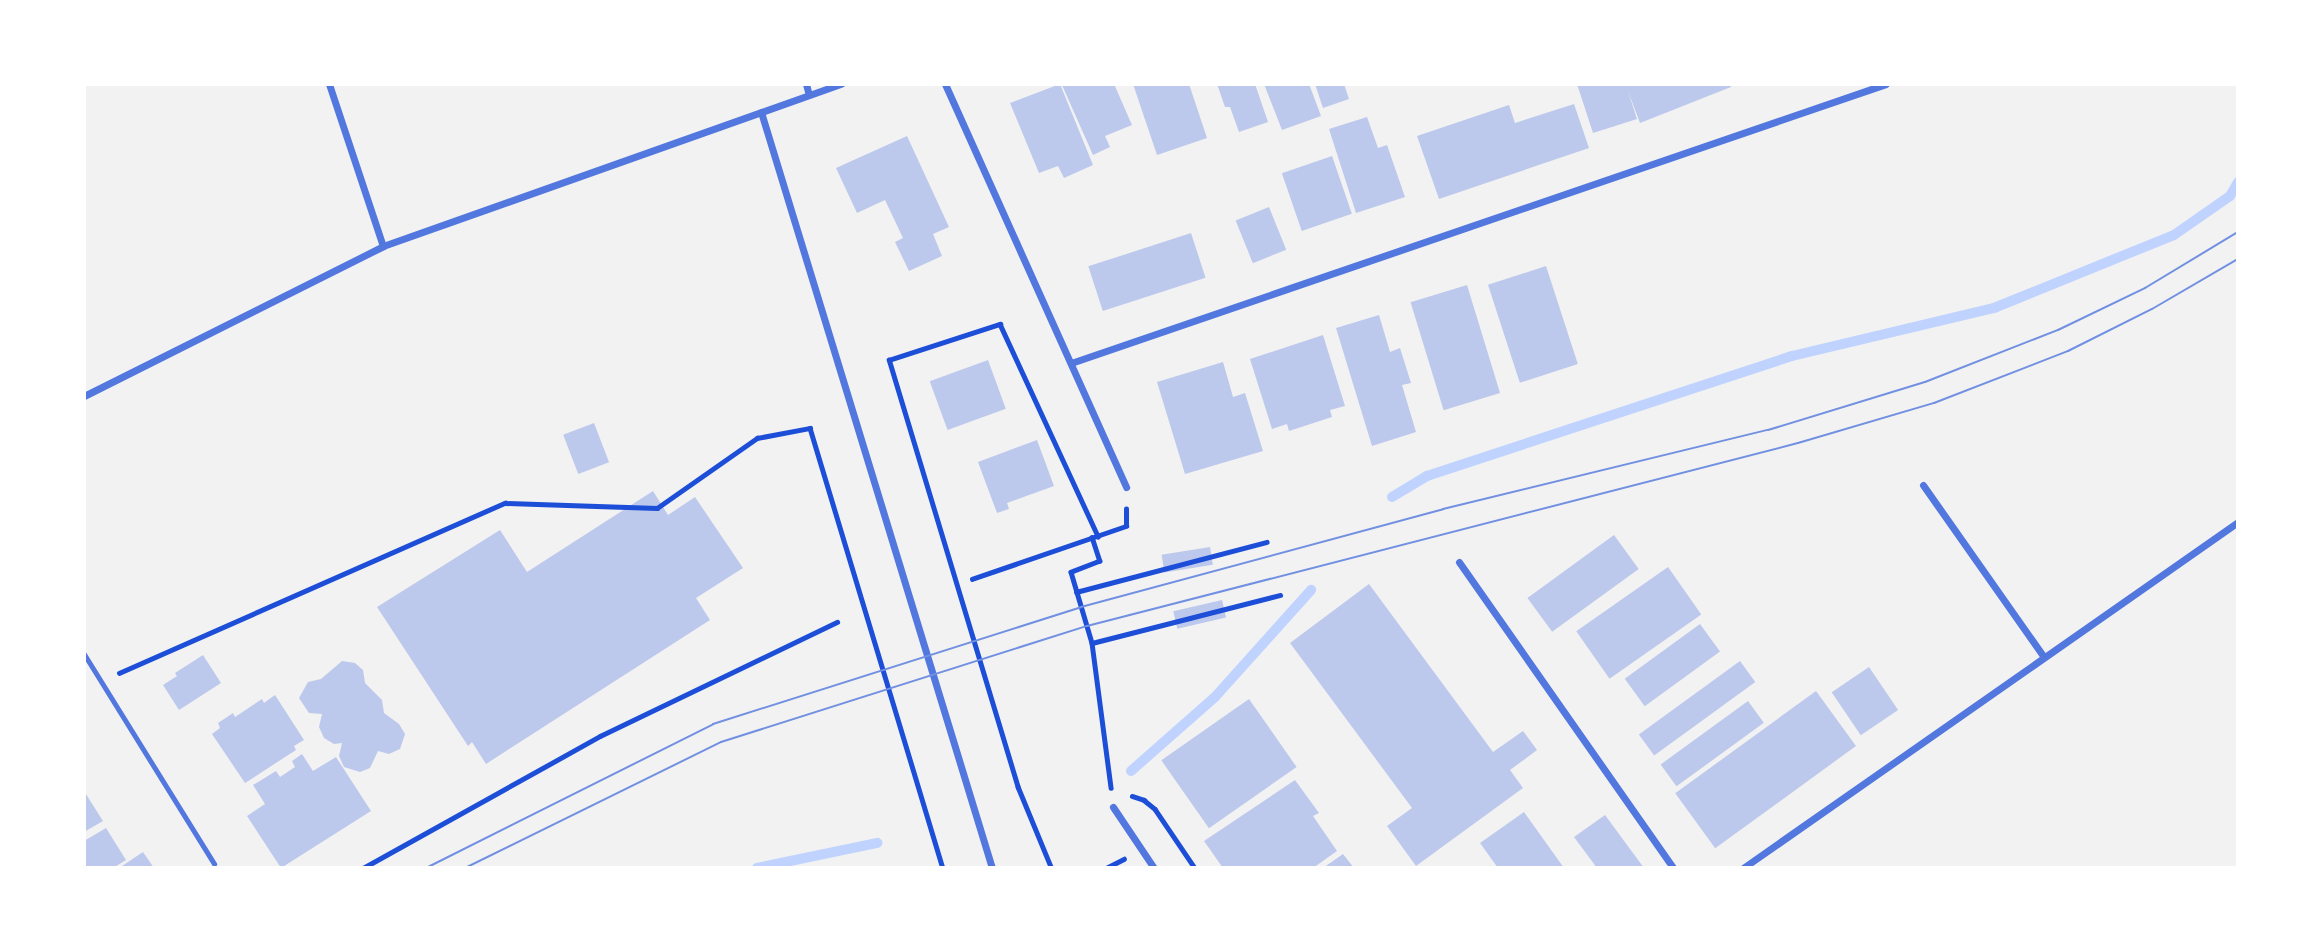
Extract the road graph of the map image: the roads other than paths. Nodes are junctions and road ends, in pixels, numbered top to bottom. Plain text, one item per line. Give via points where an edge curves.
1 (329, 84) edge
2 (806, 84) edge
3 (841, 84) edge
4 (945, 84) edge
5 (1886, 84) edge
6 (809, 95) junction
7 (761, 112) junction
8 (383, 246) junction
9 (1071, 363) junction
10 (84, 397) edge
11 (1923, 485) dead end
12 (1126, 487) road end
13 (2238, 522) edge
14 (1459, 562) dead end
15 (84, 654) edge
16 (2045, 657) junction
17 (1113, 807) road end
18 (214, 864) dead end
19 (992, 868) edge
20 (1154, 868) edge
21 (1673, 868) edge
22 (1743, 868) edge

1 - 8 street
2 - 6 street
3 - 6 street
4 - 9 street
5 - 9 street
6 - 7 street
7 - 8 street
7 - 19 street
8 - 10 street
9 - 12 street
11 - 16 street
13 - 16 street
14 - 21 street
15 - 18 lane
16 - 22 street
17 - 20 street

